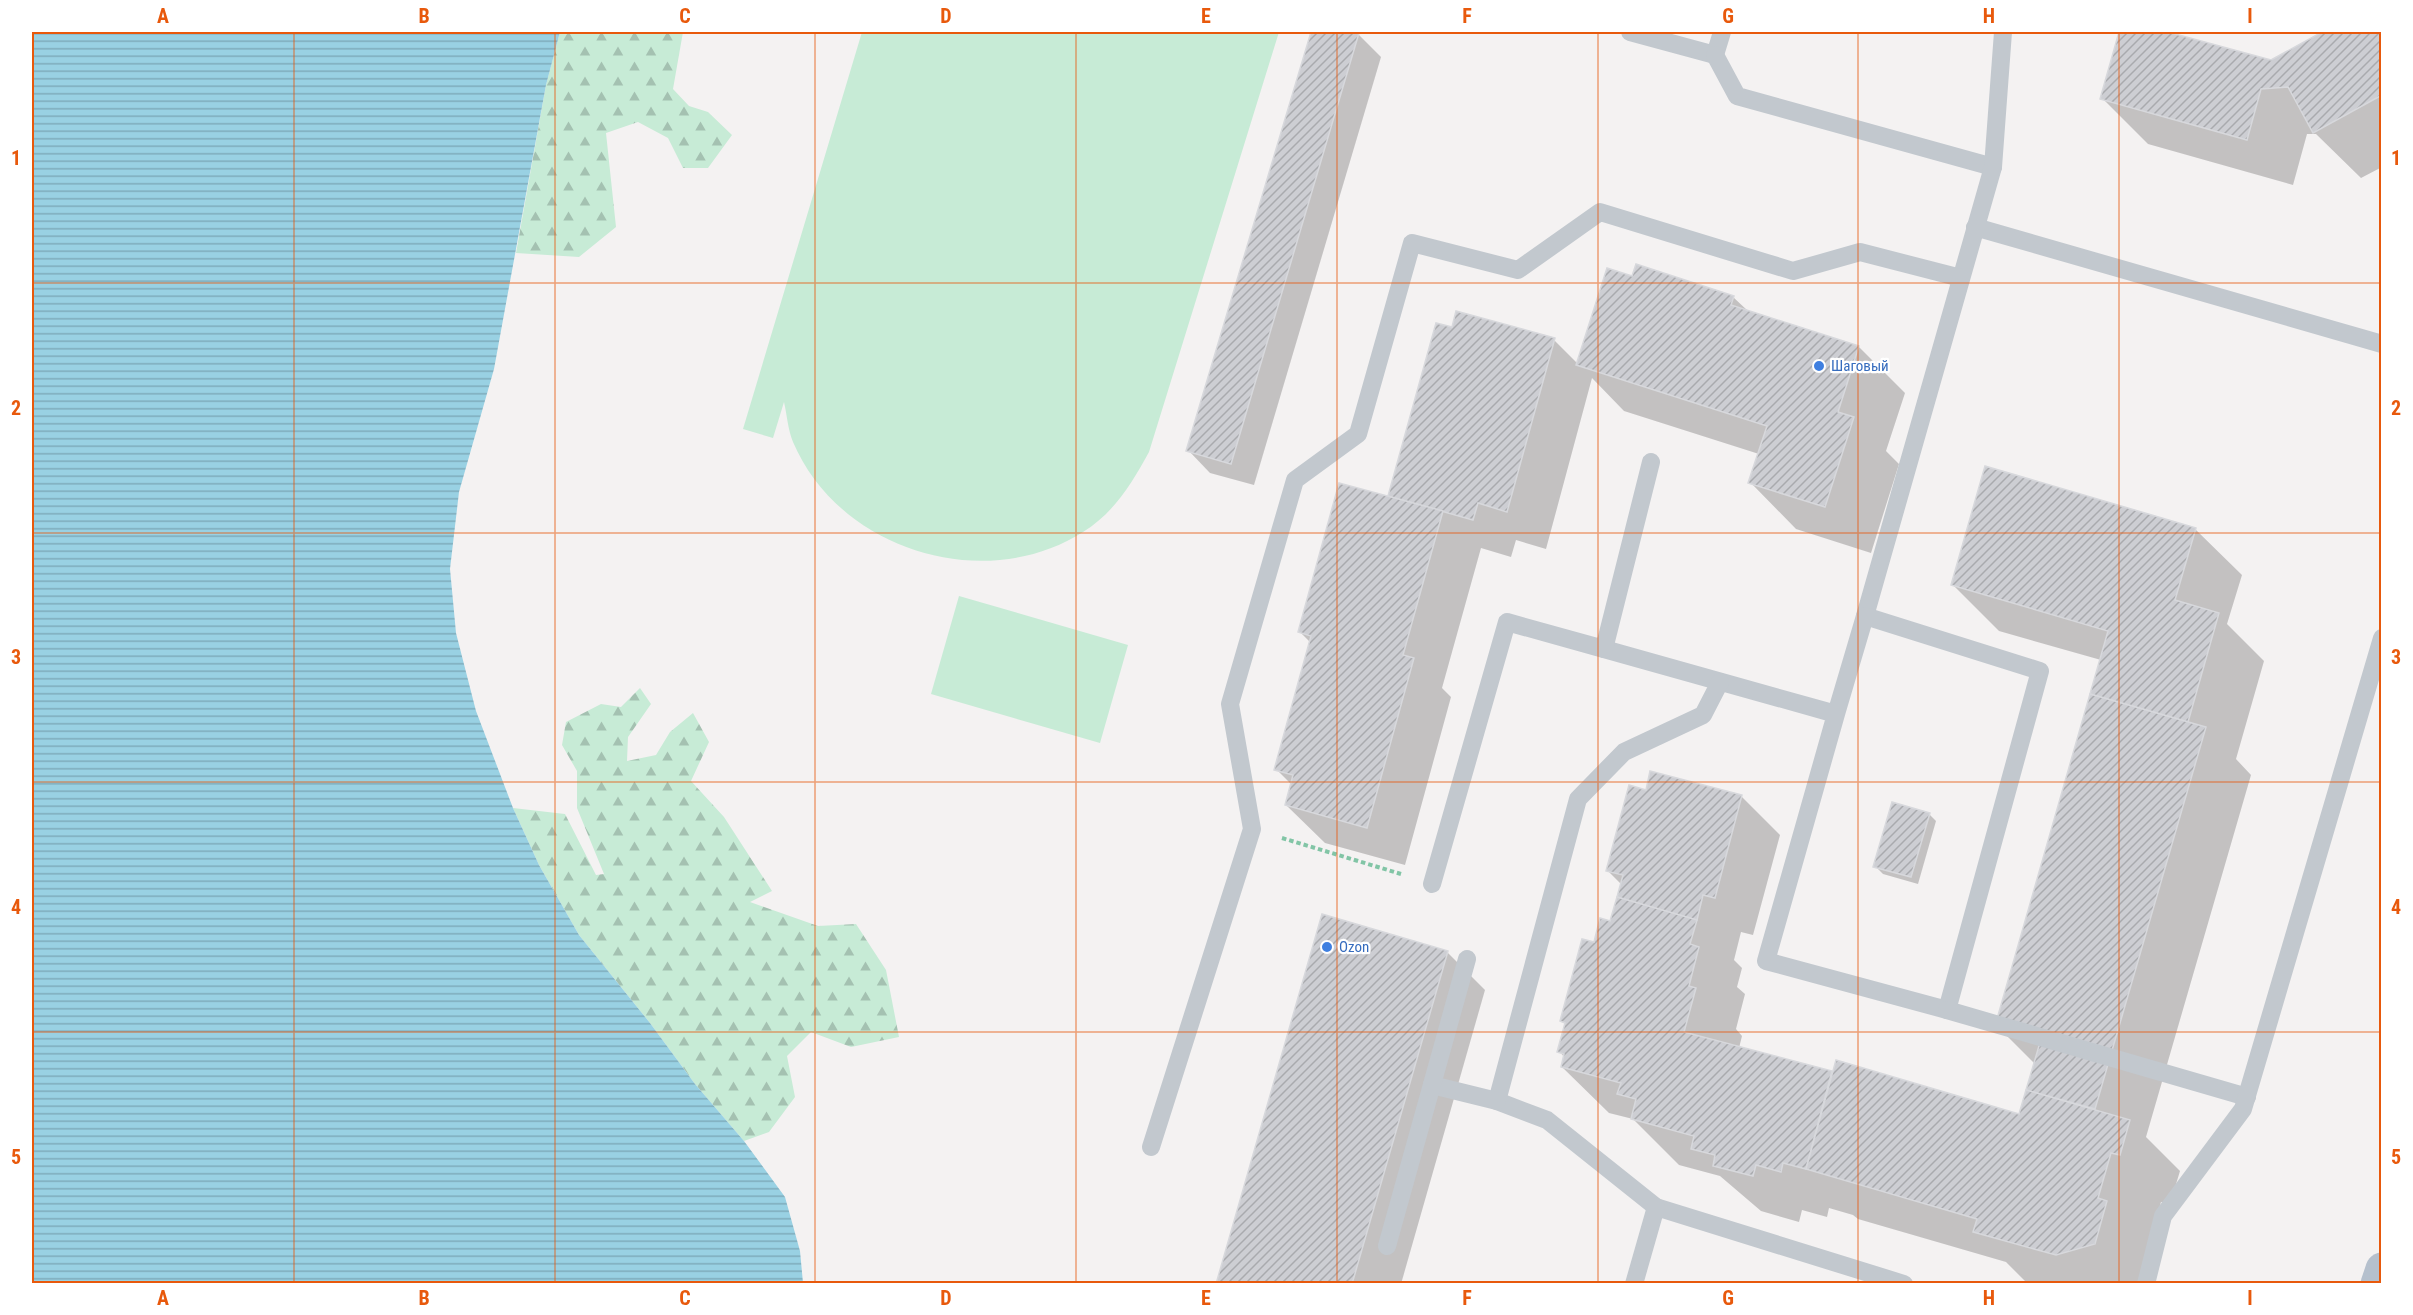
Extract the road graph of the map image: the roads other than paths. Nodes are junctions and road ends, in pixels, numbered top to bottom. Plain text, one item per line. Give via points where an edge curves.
1 (1630, 32) edge
2 (1722, 32) edge
3 (2003, 32) edge
4 (1715, 55) junction
5 (1993, 167) junction
6 (1975, 227) junction
7 (1961, 278) junction
8 (2382, 344) edge
9 (1651, 462) dead end
10 (1865, 616) junction
11 (2382, 638) edge
12 (1604, 649) junction
13 (1720, 682) junction
14 (1838, 707) junction
15 (1432, 884) road end
16 (1467, 959) dead end
17 (1947, 1010) junction
18 (1432, 1085) junction
19 (2247, 1097) junction
20 (1497, 1101) junction
21 (1151, 1147) dead end
22 (1656, 1207) junction
23 (1387, 1246) dead end
24 (2382, 1269) edge
25 (1634, 1284) edge
26 (1904, 1284) edge
27 (2146, 1284) edge
28 (2377, 1284) edge

1 - 4 lane
2 - 4 lane
3 - 5 lane
4 - 5 lane via 1737,96
5 - 6 lane
6 - 7 lane
6 - 8 lane
7 - 10 lane
7 - 21 lane via 1860,252 1793,271 1600,212 1518,270 1412,243 1358,434 1296,480 1230,704 1252,829
9 - 12 lane
10 - 14 lane
10 - 17 lane via 2040,671
11 - 19 lane
12 - 13 lane
12 - 15 lane via 1508,622
13 - 14 lane via 1836,714
13 - 20 lane via 1703,715 1624,752 1578,799
14 - 17 lane via 1766,961
16 - 18 lane
17 - 19 lane
18 - 20 lane
18 - 23 lane
19 - 27 lane via 2244,1108 2163,1216
20 - 22 lane via 1547,1120
22 - 25 lane
22 - 26 lane
24 - 28 main road

